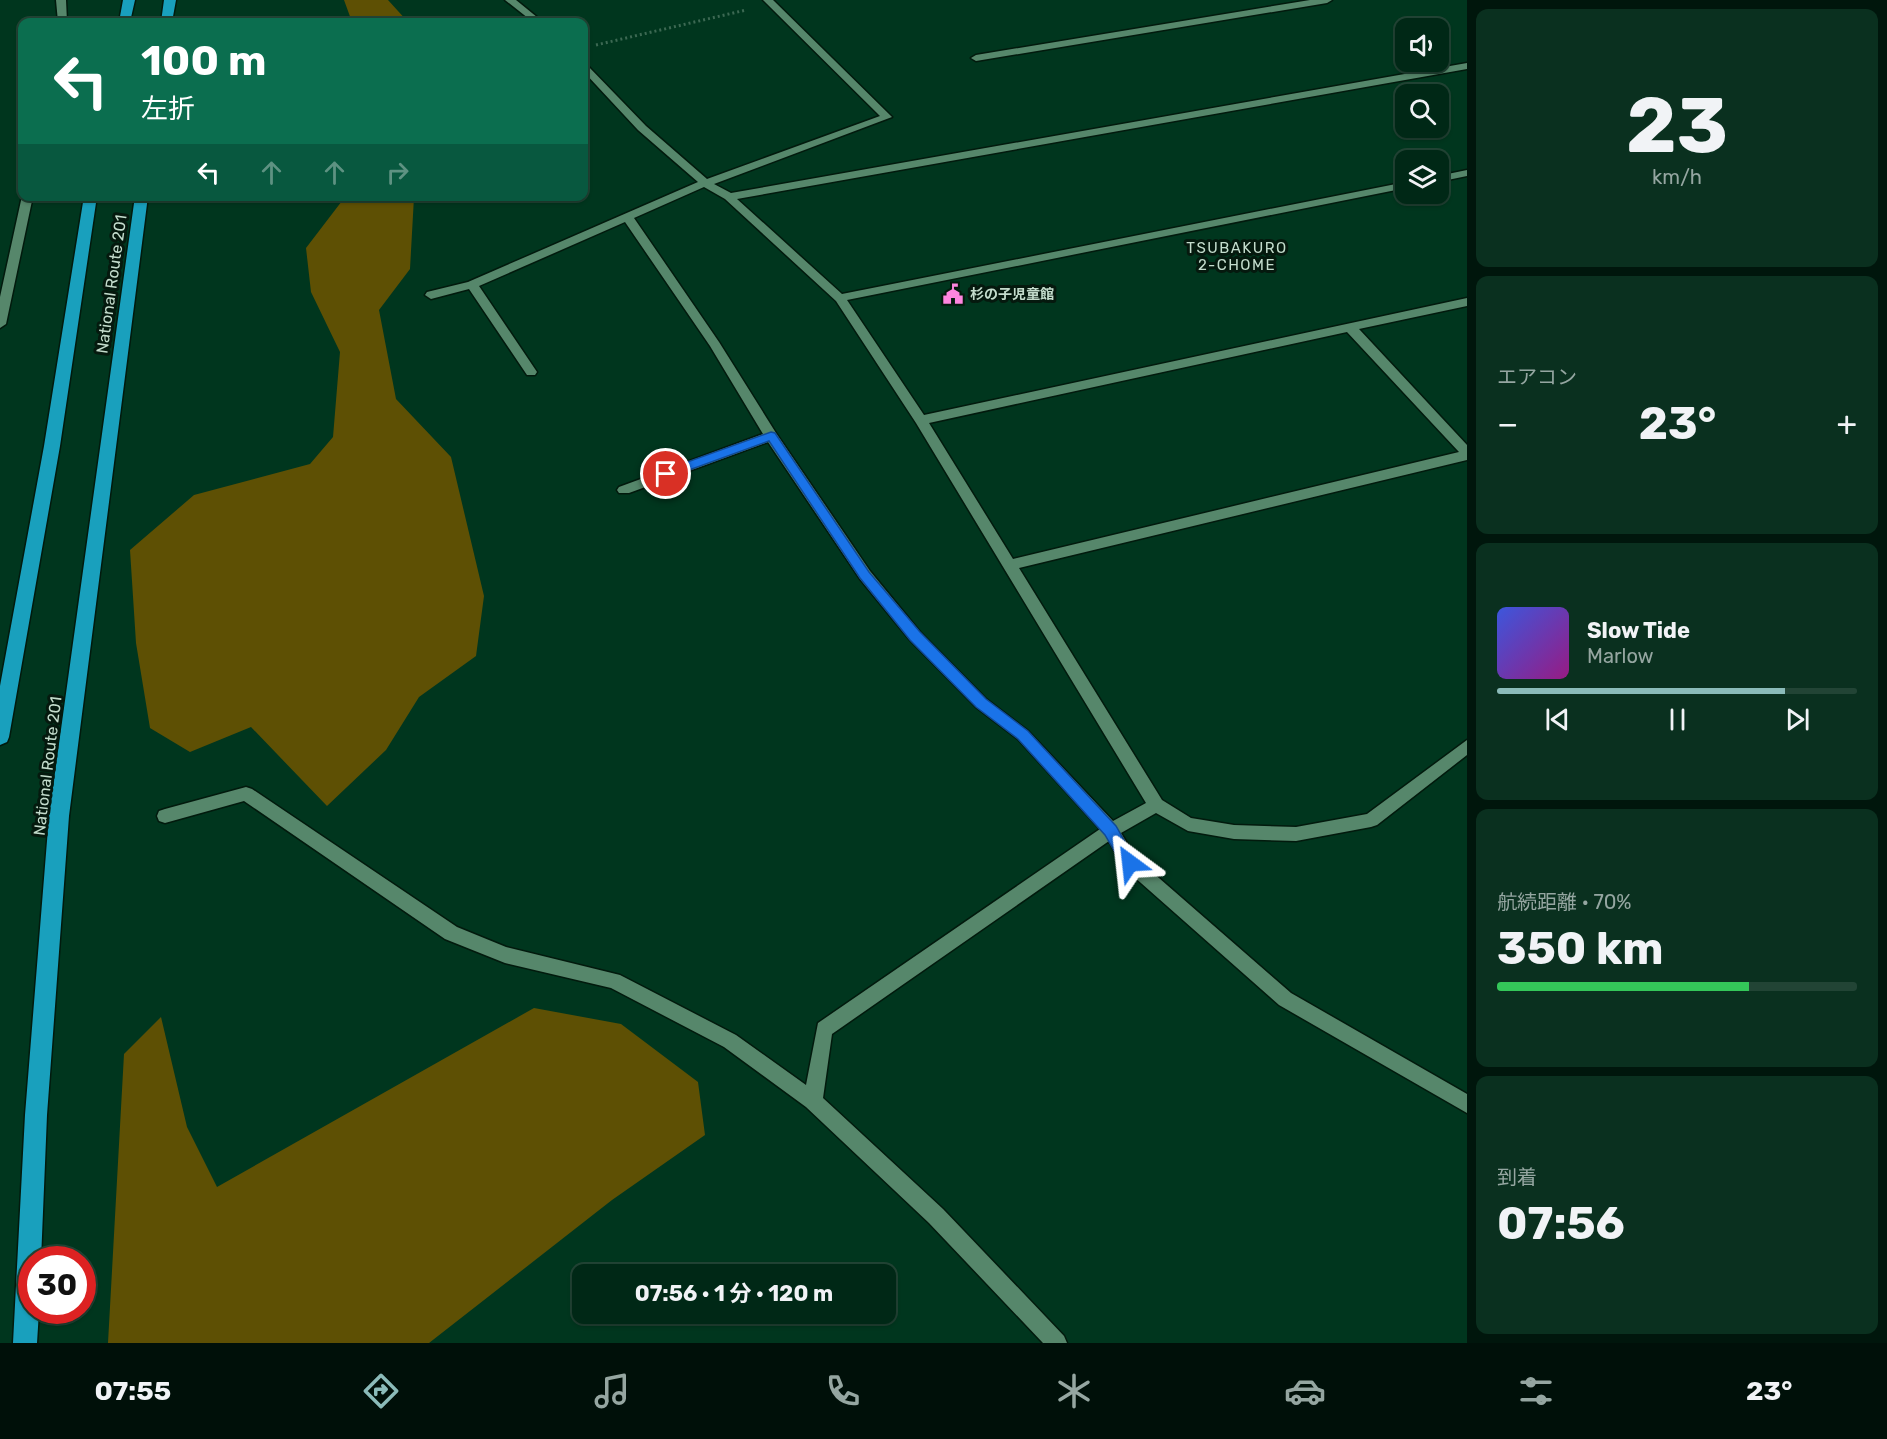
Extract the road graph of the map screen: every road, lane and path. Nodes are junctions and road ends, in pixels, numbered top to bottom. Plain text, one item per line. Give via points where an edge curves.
1 (61, 0) edge
2 (129, 0) edge
3 (170, 0) edge
4 (510, 0) edge
5 (1327, 0) edge
6 (770, 2) edge
7 (63, 18) edge
8 (126, 18) edge
9 (168, 18) edge
10 (533, 18) edge
11 (595, 45) dead end
12 (975, 58) dead end
13 (1467, 66) edge
14 (588, 71) edge
15 (1467, 173) edge
16 (1449, 177) edge
17 (705, 183) junction
18 (1395, 187) edge
19 (729, 197) junction
20 (27, 201) edge
21 (90, 201) edge
22 (141, 201) edge
23 (627, 216) junction
24 (472, 285) junction
25 (431, 295) dead end
26 (840, 298) junction
27 (1467, 302) edge
28 (0, 324) edge
29 (1349, 326) junction
30 (531, 372) dead end
31 (921, 420) junction
32 (771, 436) junction
33 (1467, 454) edge
34 (624, 490) dead end
35 (1009, 564) junction
36 (0, 737) edge
37 (1467, 746) edge
38 (1156, 805) junction
39 (165, 816) dead end
40 (1111, 830) junction
41 (813, 1101) junction
42 (1467, 1104) edge
43 (25, 1343) edge
44 (1058, 1343) edge

1 - 7 street
2 - 8 highway
3 - 9 highway
4 - 10 street
5 - 12 street
6 - 11 path
6 - 17 street via 887,117
13 - 19 street
14 - 17 street via 642,128
15 - 16 street
17 - 19 street
17 - 23 street
18 - 26 street
19 - 26 street
20 - 28 street
21 - 36 highway, National Route 201
22 - 43 highway, National Route 201 via 59,816 36,1115
23 - 24 street
23 - 32 street
24 - 25 street
24 - 30 street
26 - 31 street
27 - 29 street
29 - 31 street
29 - 33 street
31 - 35 street
32 - 34 street
32 - 40 street via 865,575 915,636 981,703 1023,735
33 - 35 street
35 - 38 street
37 - 38 street via 1371,820 1296,834 1234,832 1188,824
38 - 40 street
39 - 41 street via 246,794 451,933 505,955 614,981 730,1041
40 - 41 street via 824,1029
40 - 42 street via 1130,863 1285,999
41 - 44 street via 936,1216

